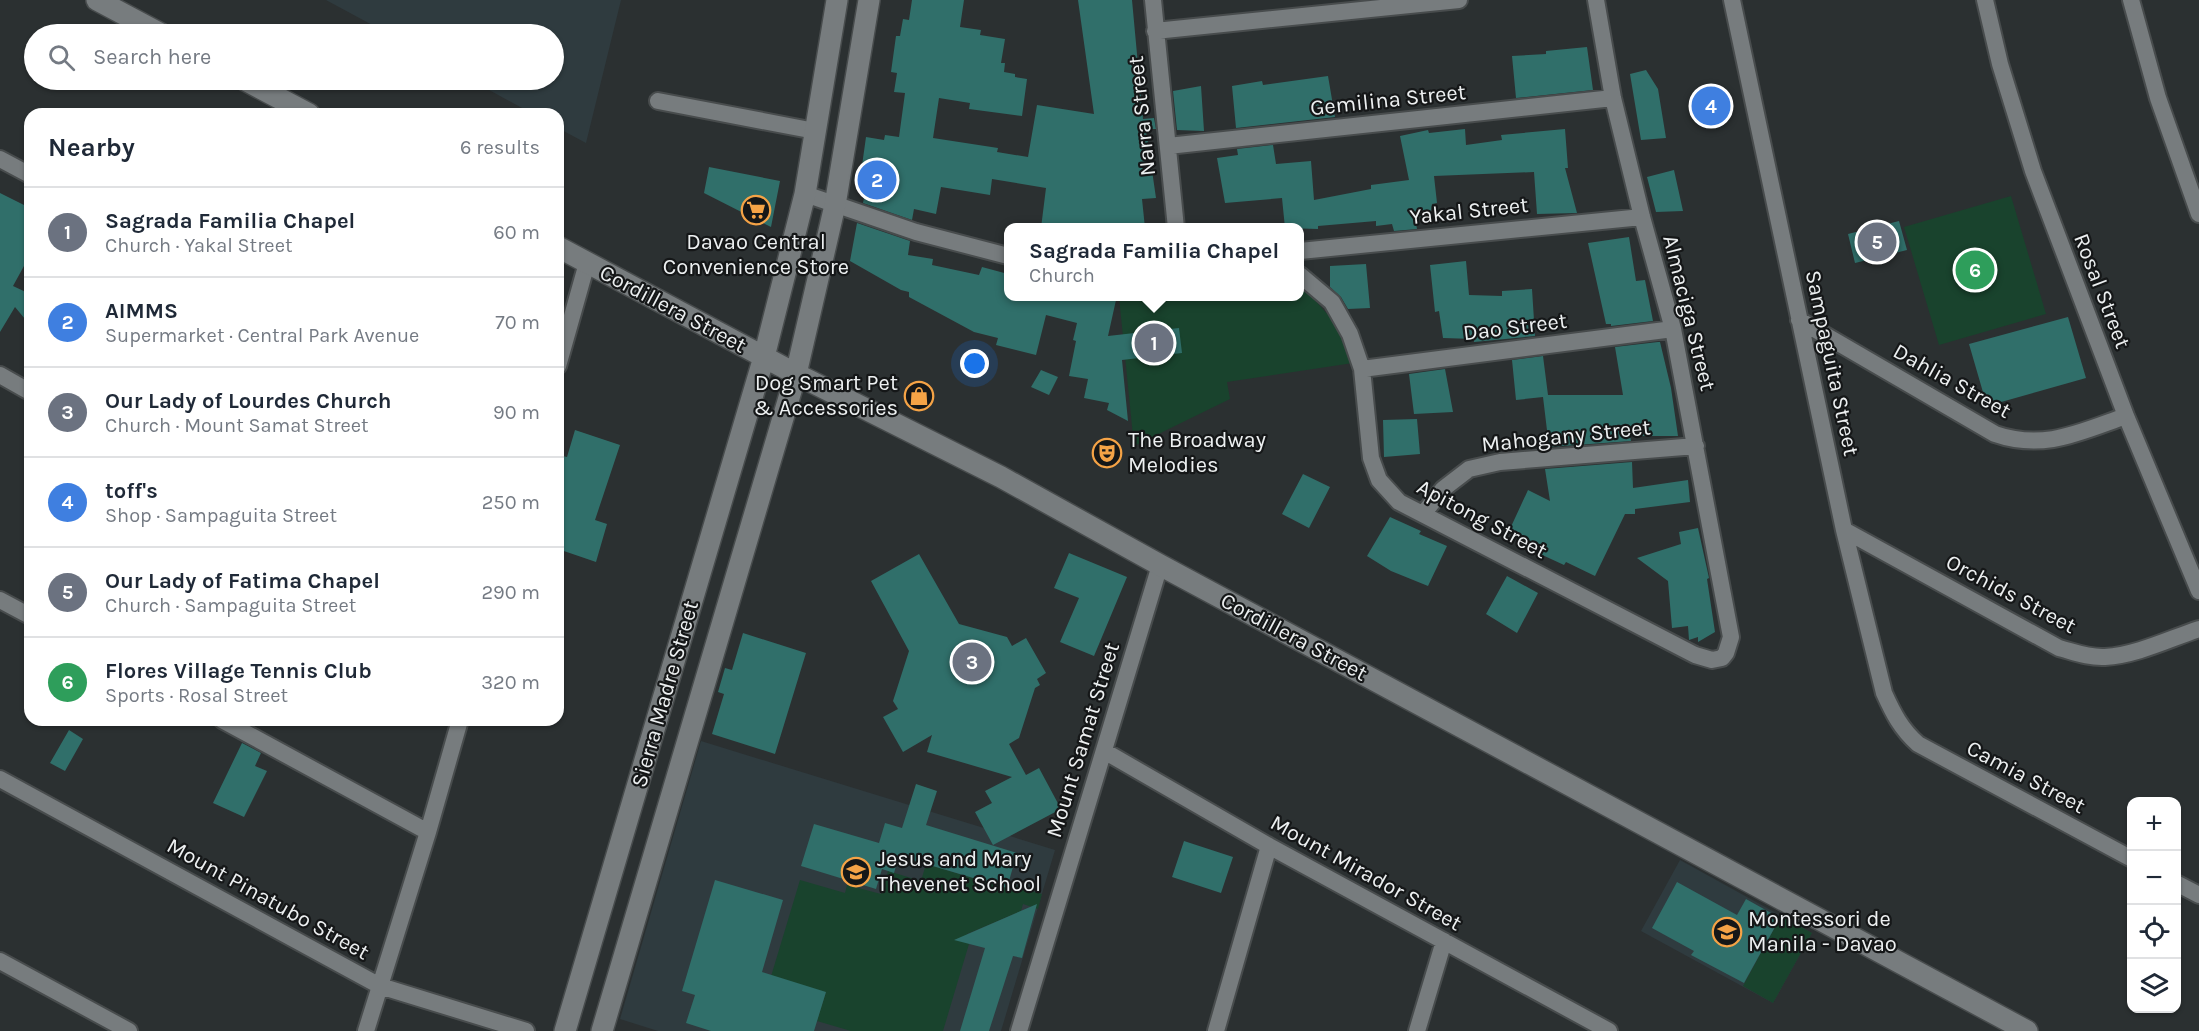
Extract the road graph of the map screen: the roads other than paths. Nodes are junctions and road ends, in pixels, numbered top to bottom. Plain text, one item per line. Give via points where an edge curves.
1 (97, 0) edge
2 (837, 0) edge
3 (870, 0) edge
4 (1153, 0) edge
5 (1459, 0) edge
6 (1596, 0) edge
7 (1732, 0) edge
8 (1985, 0) edge
9 (2131, 0) edge
10 (141, 24) edge
11 (1155, 31) junction
12 (263, 90) edge
13 (1613, 98) junction
14 (658, 101) dead end
15 (298, 108) edge
16 (815, 131) junction
17 (1168, 146) junction
18 (0, 159) edge
19 (24, 173) edge
20 (805, 194) junction
21 (835, 205) junction
22 (2199, 214) edge
23 (1642, 217) junction
24 (1176, 223) edge
25 (564, 251) edge
26 (1304, 251) edge
27 (1004, 255) edge
28 (587, 263) junction
29 (1304, 279) edge
30 (1799, 320) junction
31 (1673, 329) junction
32 (564, 345) edge
33 (764, 357) junction
34 (1362, 369) junction
35 (796, 374) junction
36 (0, 375) edge
37 (24, 389) edge
38 (2126, 416) junction
39 (1696, 446) junction
40 (1423, 514) junction
41 (1844, 530) junction
42 (1160, 565) junction
43 (2199, 591) edge
44 (0, 600) edge
45 (24, 613) edge
46 (2199, 629) edge
47 (1731, 637) joint
48 (233, 726) edge
49 (458, 726) edge
50 (1904, 731) joint
51 (1104, 751) junction
52 (0, 779) edge
53 (428, 832) junction
54 (1269, 846) junction
55 (2127, 856) edge
56 (2181, 886) edge
57 (2199, 895) edge
58 (1444, 941) junction
59 (0, 961) edge
60 (380, 986) junction
61 (2023, 1030) edge
62 (129, 1031) edge
63 (366, 1031) edge
64 (526, 1031) edge
65 (565, 1031) edge
66 (602, 1031) edge
67 (1019, 1031) edge
68 (1216, 1031) edge
69 (1417, 1031) edge
70 (1609, 1031) edge

1 - 10 street
2 - 16 street, Sierra Madre Street
3 - 21 street, Sierra Madre Street
4 - 11 street, Narra Street
5 - 11 street
6 - 13 street, Almaciga Street
7 - 30 street, Sampaguita Street
8 - 38 street, Rosal Street via 2032,171
9 - 22 street via 2158,98
11 - 17 street, Narra Street
12 - 15 street
13 - 17 street, Gemilina Street
13 - 23 street, Almaciga Street
14 - 16 street
16 - 20 street, Sierra Madre Street
17 - 24 street, Narra Street
18 - 19 street
20 - 21 street
20 - 33 street, Sierra Madre Street
21 - 27 street
21 - 35 street, Sierra Madre Street
23 - 26 street, Yakal Street
23 - 31 street, Almaciga Street
25 - 28 street, Cordillera Street
28 - 32 street
28 - 33 street, Cordillera Street
29 - 34 street, Apitong Street via 1332,302 1350,334
30 - 38 street, Dahlia Street via 1995,434 2014,441 2056,440
30 - 41 street, Sampaguita Street
31 - 34 street, Dao Street
31 - 39 street, Almaciga Street
33 - 35 street, Cordillera Street
33 - 65 street, Sierra Madre Street
34 - 40 street, Apitong Street via 1371,459 1379,480 1399,502
35 - 42 street, Cordillera Street via 1001,477
35 - 66 street, Sierra Madre Street
36 - 37 street
38 - 43 street, Rosal Street
39 - 40 street, Mahogany Street via 1500,462 1469,469 1443,489
39 - 47 street, Almaciga Street
40 - 47 street, Apitong Street via 1695,655 1712,660 1722,658
41 - 46 street, Orchids Street via 2059,648 2081,655 2103,658 2128,654
41 - 50 street, Sampaguita Street via 1884,693
42 - 51 street, Mount Samat Street
42 - 61 street, Cordillera Street
44 - 45 street
48 - 53 street
49 - 53 street
50 - 55 street, Camia Street via 1938,756
51 - 54 street, Mount Mirador Street
51 - 67 street, Mount Samat Street
52 - 60 street, Mount Pinatubo Street
53 - 60 street
54 - 58 street, Mount Mirador Street
54 - 68 street
56 - 57 street
58 - 69 street
58 - 70 street, Mount Mirador Street
59 - 62 street
60 - 63 street
60 - 64 street, Mount Pinatubo Street

